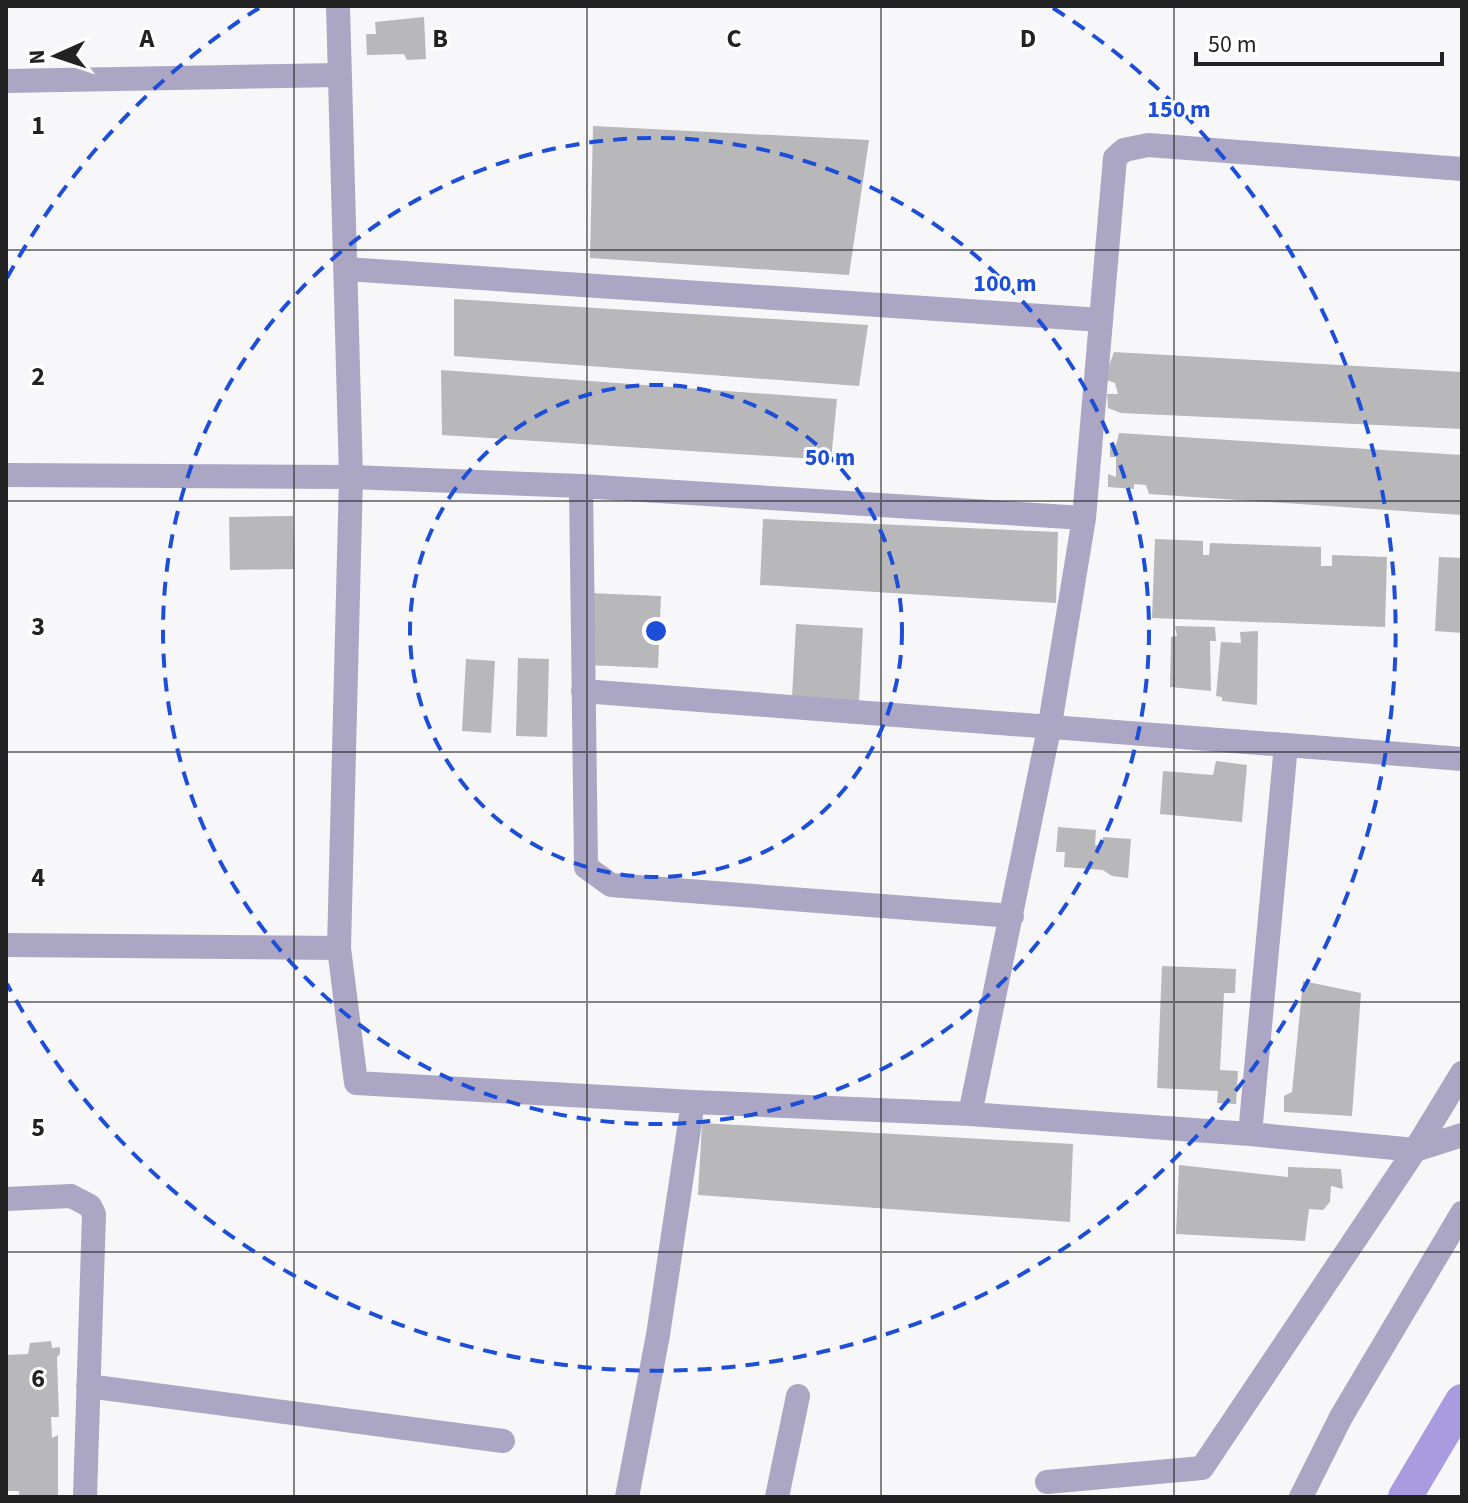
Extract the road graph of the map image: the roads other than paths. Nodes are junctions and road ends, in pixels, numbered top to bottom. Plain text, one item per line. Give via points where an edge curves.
1 (338, 6) edge
2 (339, 75) junction
3 (6, 81) edge
4 (1462, 169) edge
5 (346, 269) junction
6 (1101, 320) junction
7 (6, 475) edge
8 (351, 477) junction
9 (581, 486) junction
10 (1084, 518) junction
11 (583, 691) junction
12 (1050, 724) junction
13 (1286, 745) junction
14 (1462, 759) edge
15 (1012, 916) junction
16 (6, 945) edge
17 (339, 948) junction
18 (1462, 1073) edge
19 (693, 1102) junction
20 (970, 1114) junction
21 (1250, 1134) junction
22 (1462, 1135) edge
23 (1415, 1150) junction
24 (6, 1199) edge
25 (1462, 1213) edge
26 (88, 1386) junction
27 (798, 1396) dead end
28 (503, 1441) dead end
29 (1047, 1482) dead end
30 (85, 1497) edge
31 (627, 1497) edge
32 (777, 1497) edge
33 (1301, 1497) edge

1 - 2 street
2 - 3 street
2 - 5 street
4 - 6 street via 1148,145 1124,150 1115,158 1111,175
5 - 6 street
5 - 8 street
6 - 10 street
7 - 8 street
8 - 9 street
8 - 17 street
9 - 10 street
9 - 11 street
10 - 12 street
11 - 12 street
11 - 15 street via 586,867 611,885
12 - 13 street
12 - 15 street
13 - 14 street
13 - 21 street
15 - 20 street
16 - 17 street
17 - 19 street via 356,1083
18 - 23 street
19 - 20 street
19 - 31 street
20 - 21 street
21 - 23 street
22 - 23 street
23 - 29 street via 1202,1468
24 - 26 street via 71,1196 94,1214
25 - 33 street via 1341,1417
26 - 28 street
26 - 30 street
27 - 32 street

